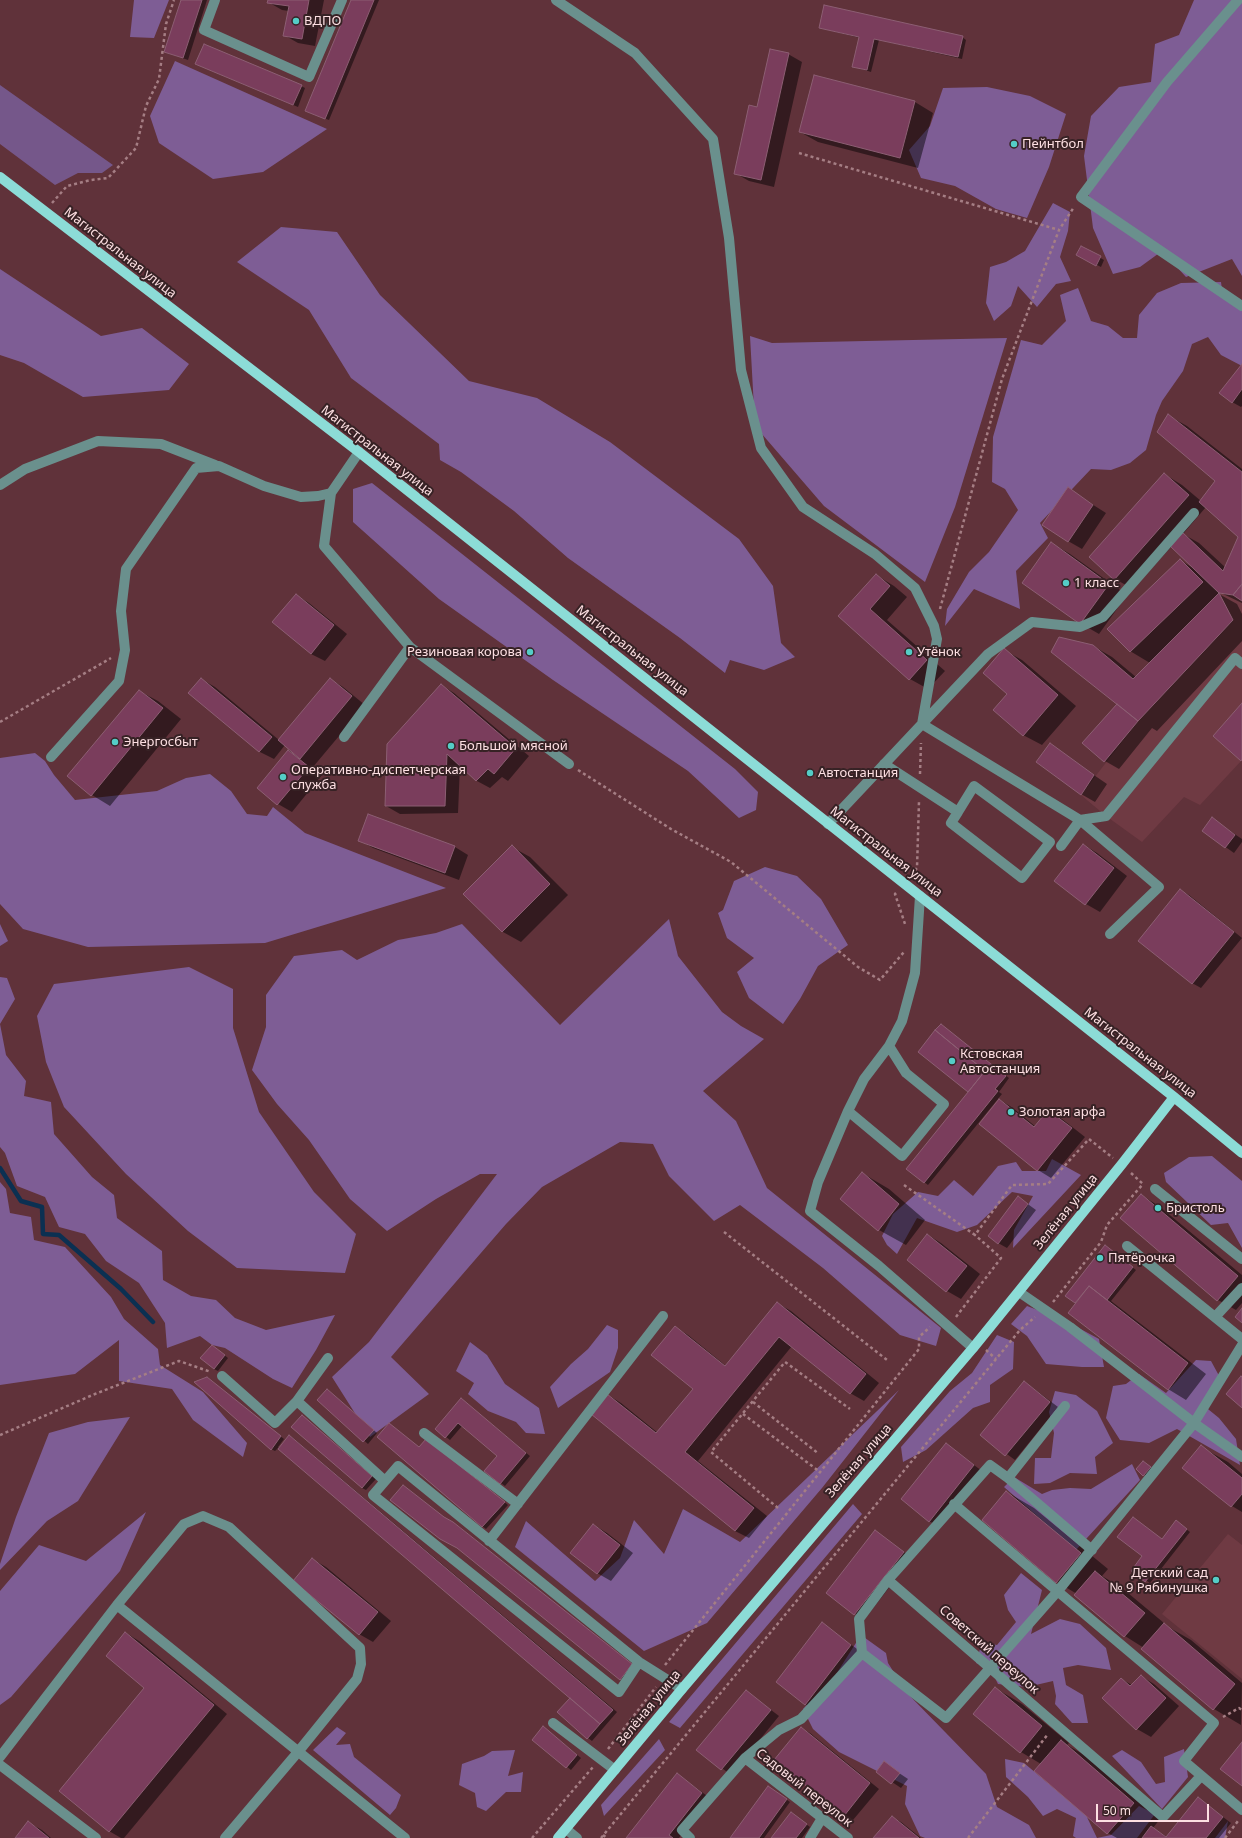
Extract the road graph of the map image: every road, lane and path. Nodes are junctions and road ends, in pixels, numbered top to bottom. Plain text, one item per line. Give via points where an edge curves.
1 (174, 0) edge
2 (215, 0) edge
3 (342, 0) edge
4 (556, 0) edge
5 (1238, 0) edge
6 (799, 153) dead end
7 (0, 176) edge
8 (1081, 198) junction
9 (44, 211) junction
10 (1059, 230) junction
11 (1242, 306) edge
12 (359, 452) junction
13 (218, 466) junction
14 (0, 485) edge
15 (331, 493) junction
16 (1194, 512) dead end
17 (939, 617) dead end
18 (410, 647) junction
19 (125, 650) junction
20 (1242, 664) edge
21 (0, 722) edge
22 (922, 724) junction
23 (344, 737) dead end
24 (51, 757) dead end
25 (569, 764) joint
26 (884, 764) junction
27 (920, 777) dead end
28 (919, 800) dead end
29 (958, 812) junction
30 (1080, 820) junction
31 (828, 824) junction
32 (1061, 846) dead end
33 (904, 884) junction
34 (920, 896) junction
35 (905, 930) dead end
36 (1110, 934) dead end
37 (906, 950) dead end
38 (889, 1046) junction
39 (1174, 1097) junction
40 (848, 1111) junction
41 (1242, 1153) edge
42 (1122, 1164) junction
43 (904, 1185) dead end
44 (1155, 1189) dead end
45 (724, 1232) dead end
46 (975, 1235) junction
47 (1127, 1246) dead end
48 (1242, 1259) edge
49 (1242, 1288) edge
50 (1019, 1292) junction
51 (1043, 1310) junction
52 (663, 1316) dead end
53 (1215, 1317) junction
54 (949, 1326) junction
55 (1242, 1339) edge
56 (1242, 1345) edge
57 (973, 1348) junction
58 (328, 1358) dead end
59 (886, 1360) dead end
60 (222, 1376) joint
61 (296, 1401) junction
62 (752, 1402) junction
63 (1065, 1406) dead end
64 (850, 1409) dead end
65 (742, 1414) junction
66 (1194, 1423) junction
67 (424, 1433) dead end
68 (0, 1436) edge
69 (819, 1454) dead end
70 (1242, 1457) edge
71 (820, 1472) junction
72 (1008, 1478) junction
73 (385, 1481) junction
74 (518, 1504) junction
75 (954, 1504) junction
76 (778, 1508) dead end
77 (489, 1541) junction
78 (1092, 1550) junction
79 (888, 1580) junction
80 (1058, 1592) junction
81 (117, 1605) junction
82 (862, 1653) junction
83 (639, 1662) junction
84 (665, 1665) dead end
85 (990, 1668) junction
86 (682, 1689) junction
87 (1242, 1710) edge
88 (553, 1723) dead end
89 (1214, 1723) junction
90 (1056, 1724) junction
91 (298, 1752) junction
92 (0, 1757) edge
93 (745, 1758) junction
94 (0, 1765) edge
95 (616, 1770) junction
96 (1201, 1776) junction
97 (1242, 1810) edge
98 (1242, 1817) edge
99 (822, 1818) junction
100 (566, 1829) junction
101 (603, 1835) junction
102 (96, 1838) edge
103 (225, 1838) edge
104 (405, 1838) edge
105 (558, 1838) edge
106 (577, 1838) edge
107 (601, 1838) edge
108 (607, 1838) edge
109 (690, 1838) edge
110 (810, 1838) edge
111 (848, 1838) edge
112 (968, 1838) edge
113 (1225, 1838) edge

1 - 9 path via 166,24 159,79 146,106 136,148 108,178 68,186
2 - 3 street via 204,30 309,77
4 - 22 street via 635,53 713,139 729,238 741,370 761,448 803,507 875,554 915,588 934,626 937,639
5 - 8 street via 1166,82
6 - 10 path
7 - 9 main road, Магистральная улица
8 - 10 path
8 - 11 street
9 - 12 main road, Магистральная улица
10 - 17 path via 1002,379 940,602
12 - 15 street
12 - 31 main road, Магистральная улица
13 - 14 street via 162,444 98,441 25,469
13 - 15 street via 264,486 301,497
13 - 19 street via 196,468 126,569 120,610
15 - 18 street via 324,546
16 - 22 street via 1103,617 1080,627 1032,622 988,654
18 - 23 street
18 - 25 street
19 - 21 path
19 - 24 street via 119,681
20 - 30 street via 1235,658 1106,816
22 - 26 street
22 - 27 path
22 - 30 street
25 - 37 path via 671,829 731,862 858,967 880,980
26 - 29 street
26 - 31 street
28 - 33 path via 917,868
29 - 29 street via 974,786 1050,842 1022,878 950,823
30 - 32 street
30 - 36 street via 1159,887
31 - 33 main road, Магистральная улица
33 - 34 main road, Магистральная улица
33 - 35 path via 895,894
34 - 38 street via 915,973 902,1021
34 - 39 main road, Магистральная улица
38 - 40 street via 864,1079
38 - 40 street via 906,1073 944,1104 902,1156
39 - 41 main road, Магистральная улица
39 - 42 main road, Зелёная улица
40 - 54 street via 818,1182 810,1211
42 - 46 path via 1089,1139 1048,1184 1012,1185
42 - 50 main road, Зелёная улица
42 - 51 path via 1143,1184 1107,1225 1101,1242 1054,1301
43 - 46 path
44 - 48 street
45 - 59 path
46 - 54 path via 1001,1258
47 - 53 street
49 - 53 street
50 - 51 street
50 - 57 main road, Зелёная улица
51 - 66 street via 1070,1327
51 - 101 path via 1020,1330
52 - 74 street
53 - 55 street
54 - 57 street
54 - 71 path via 934,1324 919,1337 920,1349
56 - 66 street
57 - 86 main road, Зелёная улица
58 - 61 street
60 - 61 street via 275,1424
60 - 68 path via 179,1361 95,1394
61 - 73 street
62 - 64 path via 785,1362
62 - 65 path
62 - 69 path
63 - 72 street
65 - 71 path
65 - 76 path via 711,1452
66 - 70 street
66 - 78 street
67 - 74 street
71 - 84 path
72 - 75 street via 990,1465
72 - 78 street
73 - 77 street via 398,1466
73 - 83 street via 373,1495 619,1692
74 - 77 street
75 - 79 street
75 - 80 street
77 - 83 street
78 - 80 street
79 - 82 street via 859,1619
79 - 85 street, Советский переулок
80 - 85 street
80 - 89 street
81 - 91 street
81 - 91 street via 184,1524 203,1516 229,1527 360,1648 361,1664 357,1679
81 - 92 street
82 - 85 street via 946,1718
82 - 93 street via 801,1719 779,1730
83 - 86 street
85 - 90 street, Советский переулок
86 - 95 main road, Зелёная улица
87 - 89 path via 1239,1708
88 - 95 street
89 - 96 street via 1184,1761
90 - 96 street, Советский переулок via 1163,1817
90 - 112 path
91 - 103 street
91 - 104 street
93 - 99 street, Садовый переулок
93 - 109 street via 682,1830
94 - 102 street
95 - 100 main road, Зелёная улица
96 - 97 street
98 - 113 path
99 - 110 street
99 - 111 street, Садовый переулок
100 - 105 main road, Зелёная улица
100 - 106 street
101 - 107 path
101 - 108 path

